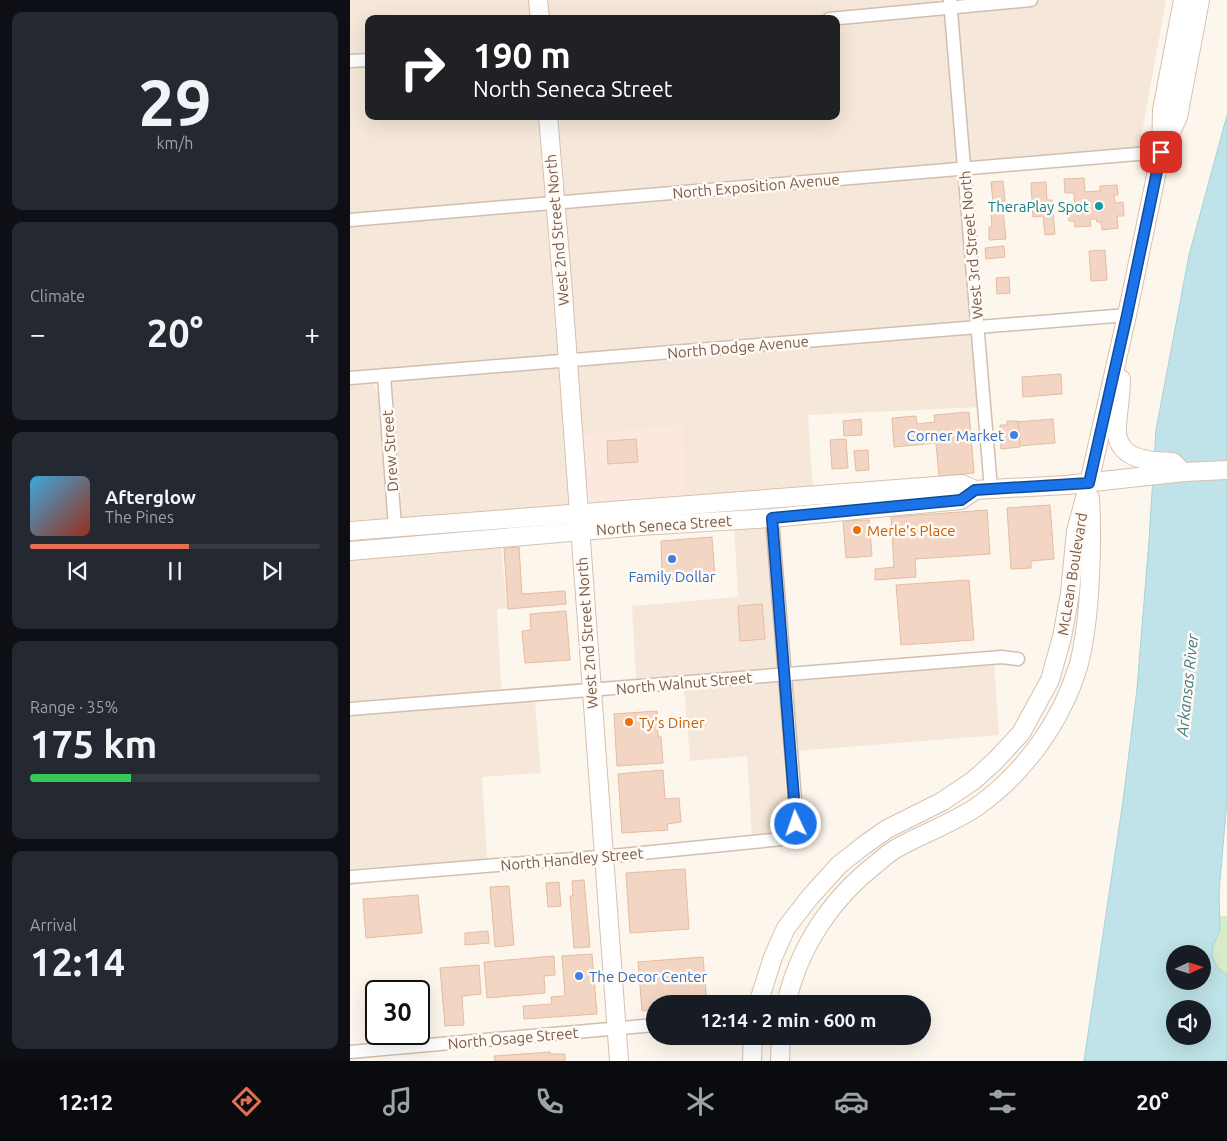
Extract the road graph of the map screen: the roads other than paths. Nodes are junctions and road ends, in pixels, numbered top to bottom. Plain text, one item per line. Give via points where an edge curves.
1 (538, 0) edge
2 (1031, 0) edge
3 (1183, 0) edge
4 (1200, 0) edge
5 (950, 4) edge
6 (540, 15) edge
7 (840, 18) edge
8 (365, 60) edge
9 (350, 61) edge
10 (548, 120) edge
11 (1161, 152) junction
12 (964, 168) junction
13 (555, 203) junction
14 (350, 220) edge
15 (1127, 315) junction
16 (978, 328) junction
17 (1119, 352) junction
18 (568, 361) junction
19 (384, 375) junction
20 (350, 378) edge
21 (1227, 470) edge
22 (1184, 472) junction
23 (1089, 483) junction
24 (983, 490) junction
25 (772, 518) junction
26 (579, 522) junction
27 (395, 528) junction
28 (350, 531) edge
29 (350, 551) edge
30 (1018, 659) dead end
31 (784, 675) junction
32 (591, 691) junction
33 (350, 710) edge
34 (603, 857) junction
35 (350, 878) edge
36 (761, 995) edge
37 (789, 995) edge
38 (646, 1026) edge
39 (616, 1029) junction
40 (350, 1044) edge
41 (753, 1045) edge
42 (781, 1045) edge
43 (350, 1052) edge
44 (619, 1061) edge
45 (752, 1061) edge
46 (780, 1061) edge

1 - 6 main road
2 - 5 street
3 - 11 main road via 1162,110
4 - 11 main road via 1178,117
5 - 7 street
5 - 12 street, West 3rd Street North
8 - 9 street
10 - 13 main road, West 2nd Street North
11 - 12 street, North Exposition Avenue
11 - 15 main road
12 - 13 street, North Exposition Avenue
12 - 16 street, West 3rd Street North
13 - 14 street, North Exposition Avenue
13 - 18 main road, West 2nd Street North
15 - 16 street, North Dodge Avenue
15 - 17 main road
16 - 18 street, North Dodge Avenue
16 - 24 street, West 3rd Street North
17 - 22 main road via 1122,381 1116,427 1121,446 1139,459 1173,462
17 - 23 main road
18 - 19 street, North Dodge Avenue
18 - 26 main road, West 2nd Street North
19 - 20 street, North Dodge Avenue
19 - 27 street, Drew Street
21 - 22 main road, North Seneca Street
22 - 23 main road, North Seneca Street
23 - 24 main road, North Seneca Street
23 - 36 main road, McLean Boulevard via 1076,531 1062,637 1050,680 1021,733 974,780 943,801 887,829 839,865 786,928
23 - 37 main road, McLean Boulevard via 1092,528 1084,642 1067,697 1049,731 1015,774 977,806 896,848 849,887 823,918 802,955
24 - 25 main road, North Seneca Street via 961,500
24 - 26 main road, North Seneca Street via 962,484
25 - 26 main road, North Seneca Street
25 - 31 street
26 - 27 main road, North Seneca Street
26 - 29 main road, North Seneca Street
26 - 32 main road, West 2nd Street North
27 - 28 main road, North Seneca Street
30 - 31 street, North Walnut Street via 1002,657
31 - 32 street, North Walnut Street
31 - 34 street, North Handley Street via 796,812 793,838
32 - 33 street, North Walnut Street
32 - 34 main road, West 2nd Street North
34 - 35 street, North Handley Street
34 - 39 main road, West 2nd Street North
38 - 39 street, North Osage Street
39 - 43 street, North Osage Street
39 - 44 main road, West 2nd Street North
40 - 43 street
41 - 45 main road
42 - 46 main road

